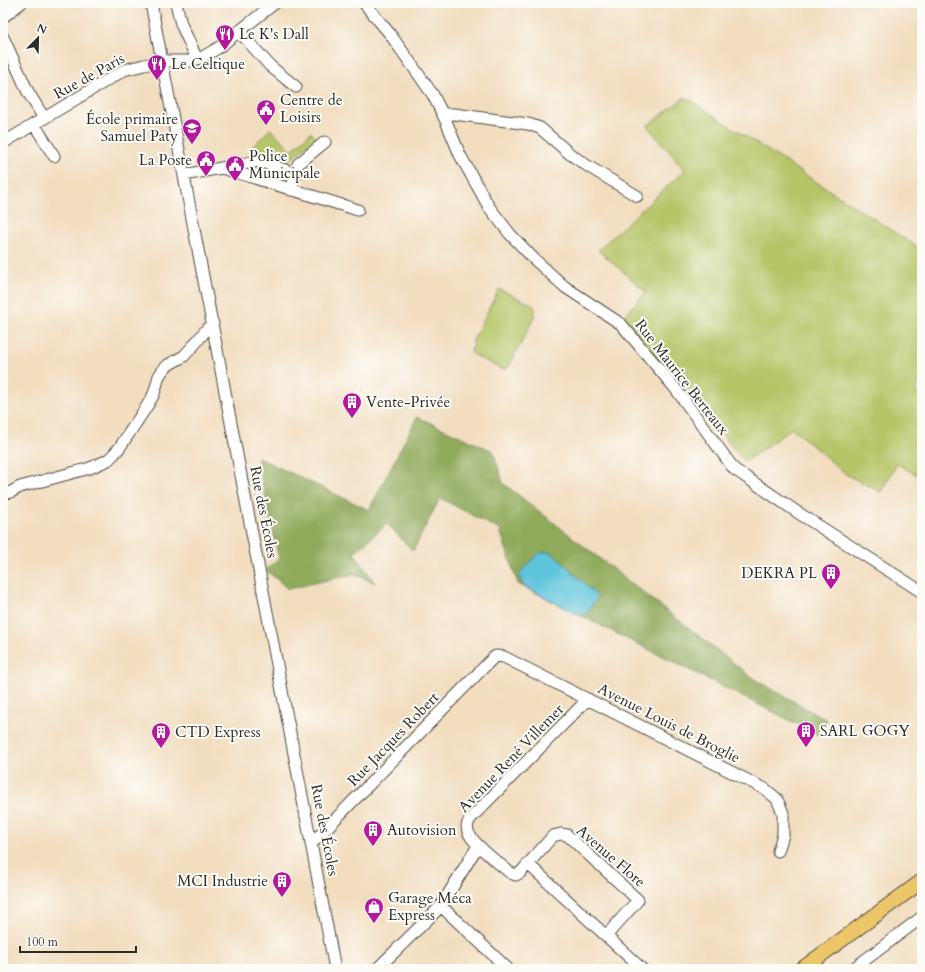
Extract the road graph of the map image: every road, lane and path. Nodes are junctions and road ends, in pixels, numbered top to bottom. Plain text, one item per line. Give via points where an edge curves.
1 (21, 3) edge
2 (151, 3) edge
3 (176, 3) edge
4 (275, 3) edge
5 (364, 3) edge
6 (3, 17) edge
7 (239, 31) junction
8 (3, 37) edge
9 (197, 59) junction
10 (163, 61) junction
11 (296, 87) dead end
12 (443, 115) junction
13 (39, 121) junction
14 (325, 142) dead end
15 (3, 143) edge
16 (54, 156) dead end
17 (222, 168) junction
18 (184, 174) junction
19 (295, 174) junction
20 (291, 190) junction
21 (637, 196) dead end
22 (358, 210) dead end
23 (213, 323) junction
24 (3, 494) edge
25 (922, 592) edge
26 (496, 656) joint
27 (588, 699) junction
28 (312, 844) junction
29 (479, 846) junction
30 (778, 851) dead end
31 (528, 864) junction
32 (922, 881) edge
33 (922, 893) edge
34 (441, 906) junction
35 (922, 917) edge
36 (606, 936) junction
37 (335, 969) edge
38 (377, 969) edge
39 (508, 969) edge
40 (642, 969) edge
41 (802, 969) edge
42 (819, 969) edge
43 (853, 969) edge

1 - 6 street
2 - 10 street, Rue des Écoles
3 - 9 street via 181,24
4 - 7 street, Rue de Paris
5 - 12 street, Rue Maurice Berteaux via 403,52 433,95
7 - 9 street, Rue de Paris via 218,48
7 - 11 street via 270,66
8 - 13 street
9 - 10 street, Rue de Paris
10 - 13 street, Rue de Paris via 124,70
10 - 18 street, Rue des Écoles
12 - 21 street via 454,114 534,125 570,154
12 - 25 street, Rue Maurice Berteaux via 455,144 489,208 510,234 566,287 622,324 675,388 734,469
13 - 15 street, Rue de Paris
13 - 16 street
14 - 19 street via 298,164
17 - 18 street
17 - 19 street via 259,161
17 - 20 street
18 - 23 street, Rue des Écoles
19 - 20 street
20 - 22 street
23 - 24 street via 184,356 163,370 147,406 120,447 108,460 90,468
23 - 28 street, Rue des Écoles
26 - 27 street, Avenue Louis de Broglie via 504,656
26 - 28 street, Rue Jacques Robert
27 - 29 street, Avenue René Villemer via 470,819 467,830
27 - 30 street, Avenue Louis de Broglie via 765,789 777,799 783,813 784,835
28 - 37 street, Rue des Écoles
29 - 31 street, Avenue Flore via 513,874 522,872
29 - 34 street
31 - 36 street
31 - 36 street, Avenue Flore via 553,836 567,835 638,900
32 - 41 main road
33 - 42 main road
34 - 38 street
34 - 39 street
35 - 43 street
36 - 40 street

